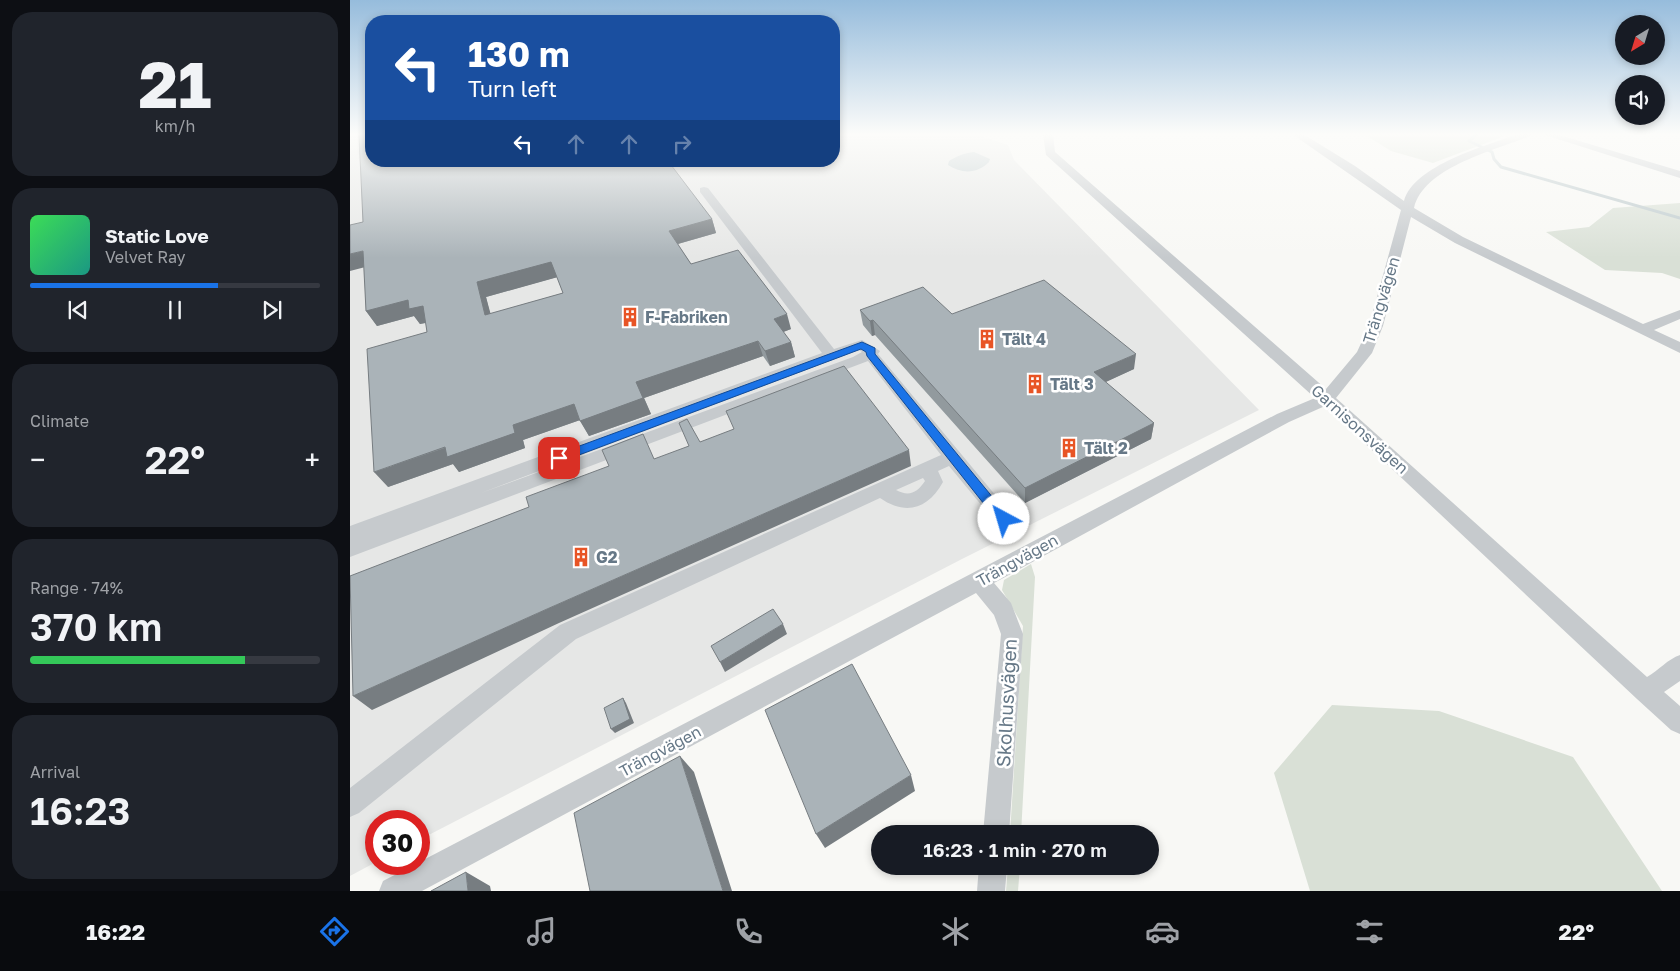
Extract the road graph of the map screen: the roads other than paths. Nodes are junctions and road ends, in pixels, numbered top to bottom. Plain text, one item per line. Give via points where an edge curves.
1 (1075, 176) edge
2 (1362, 176) edge
3 (1431, 176) edge
4 (704, 190) dead end
5 (1407, 208) junction
6 (1680, 314) edge
7 (1644, 329) junction
8 (1680, 348) edge
9 (870, 354) junction
10 (832, 356) junction
11 (1327, 399) junction
12 (952, 457) junction
13 (1004, 519) dead end
14 (350, 534) edge
15 (350, 549) edge
16 (980, 582) junction
17 (1680, 665) edge
18 (1645, 692) junction
19 (1680, 722) edge
20 (350, 804) edge
21 (997, 825) edge
22 (992, 875) edge
23 (393, 891) edge
24 (991, 891) edge

1 - 11 street, Garnisonsvägen
2 - 5 street
3 - 5 street, Trängvägen via 1411,196
4 - 10 street
5 - 7 street via 1459,240
5 - 11 street, Trängvägen via 1376,326 1364,353
6 - 7 street
7 - 8 street
9 - 10 street via 872,351 862,345
9 - 12 street
9 - 15 street
10 - 14 street
11 - 16 street, Trängvägen via 1265,427
11 - 18 street, Garnisonsvägen
12 - 13 street
12 - 20 street via 568,632
16 - 21 street, Skolhusvägen via 1003,610 1012,634
16 - 23 street, Trängvägen
17 - 18 street
18 - 19 street, Garnisonsvägen
22 - 24 street

